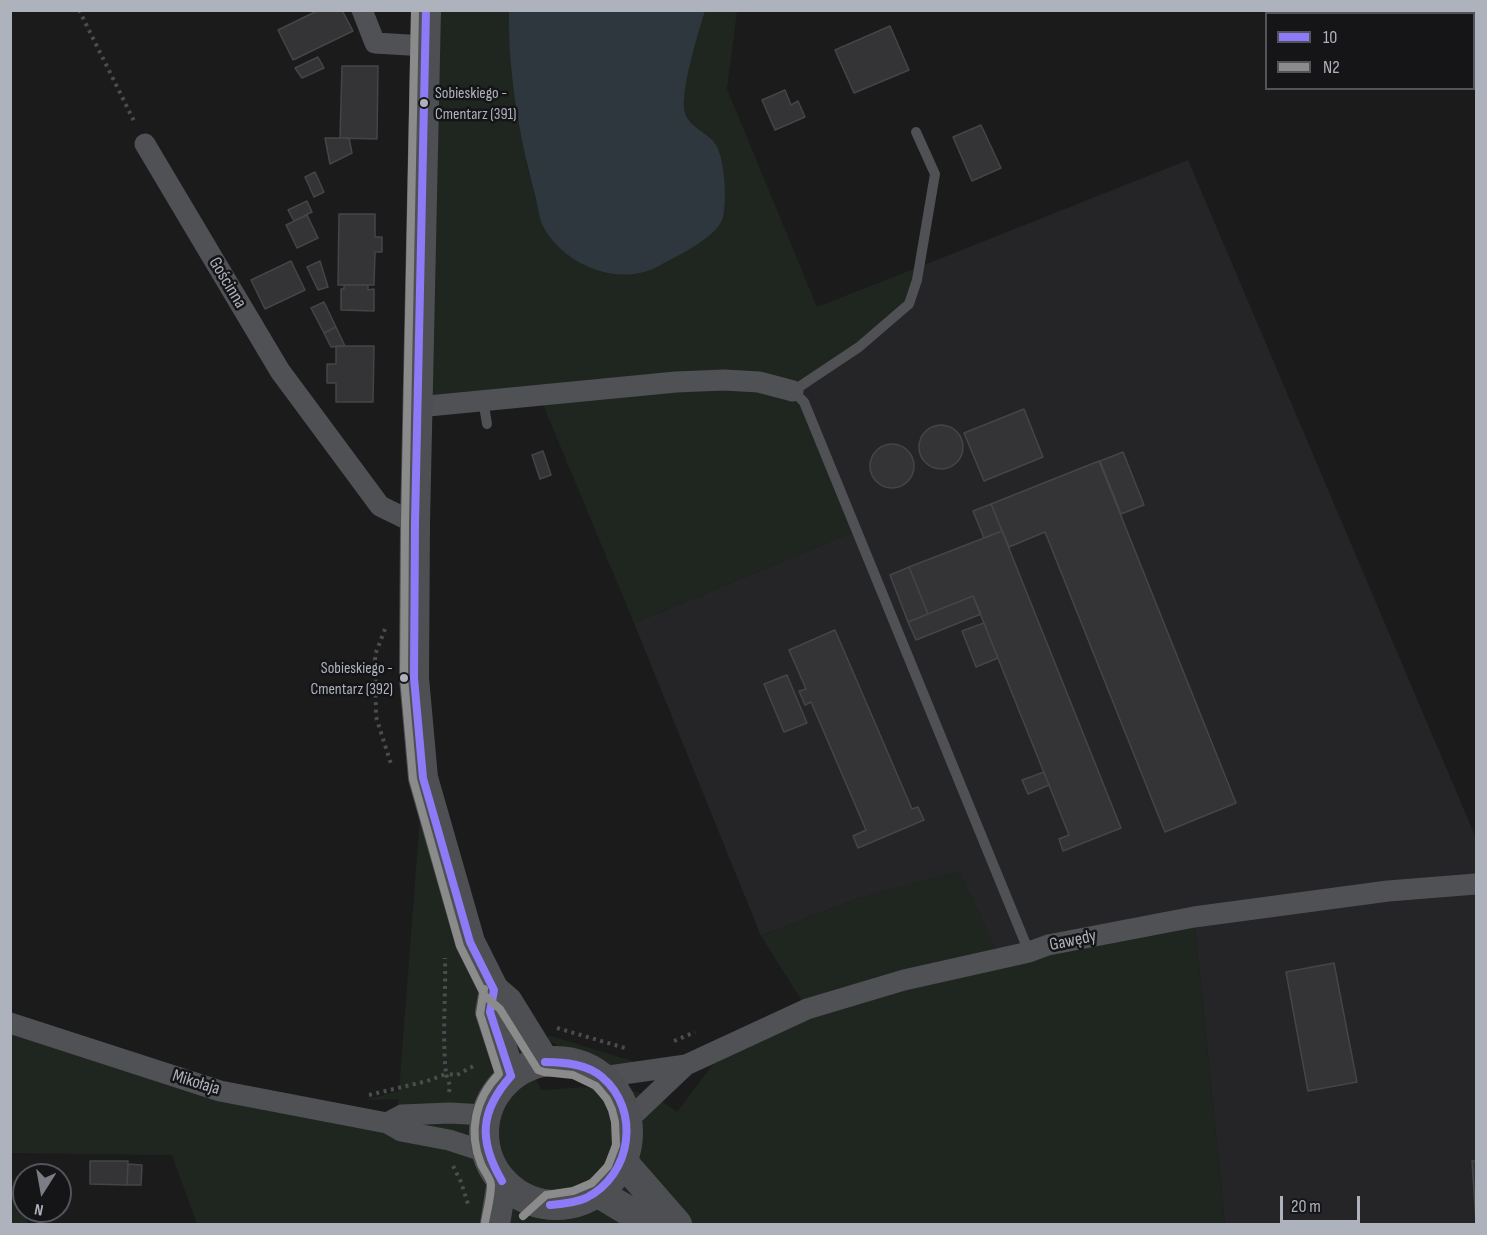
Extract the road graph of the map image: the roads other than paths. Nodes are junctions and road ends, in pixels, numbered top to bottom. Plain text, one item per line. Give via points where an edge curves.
1 (362, 10) edge
2 (426, 10) edge
3 (425, 46) junction
4 (916, 132) dead end
5 (145, 144) road end
6 (793, 391) junction
7 (483, 400) junction
8 (418, 406) junction
9 (487, 424) dead end
10 (415, 523) junction
11 (1476, 884) edge
12 (1029, 952) junction
13 (494, 990) junction
14 (10, 1023) edge
15 (545, 1062) junction
16 (686, 1065) junction
17 (511, 1076) junction
18 (602, 1077) junction
19 (486, 1115) junction
20 (627, 1121) junction
21 (387, 1123) junction
22 (486, 1152) junction
23 (622, 1161) junction
24 (502, 1181) junction
25 (597, 1192) junction
26 (540, 1215) edge
27 (483, 1218) edge
28 (651, 1224) edge
29 (677, 1224) edge

1 - 3 street via 375,43
2 - 3 street
3 - 8 street
4 - 6 lane via 935,174 909,304 859,347
5 - 10 street, Gościnna via 280,371 380,506
6 - 7 street via 759,382 724,380
6 - 12 lane via 804,402
7 - 8 street
7 - 9 lane
8 - 10 street
10 - 13 street via 414,678 423,778 470,942
11 - 12 street, Gawędy via 1388,891 1194,917
12 - 16 street, Gawędy via 904,980 807,1009
13 - 15 street via 508,1002
13 - 17 street via 490,1012
14 - 21 street, Mikołaja via 220,1091
15 - 17 street
15 - 18 street via 565,1061
16 - 18 street, Gawędy
16 - 20 street, Gawędy
17 - 19 street via 495,1094
18 - 20 street via 622,1104
19 - 21 street, Mikołaja via 402,1115
19 - 22 street
20 - 23 street via 628,1141
21 - 22 street, Mikołaja via 401,1131
22 - 24 street
23 - 25 street
23 - 29 street
24 - 26 street
24 - 27 street
25 - 26 street
25 - 28 street

